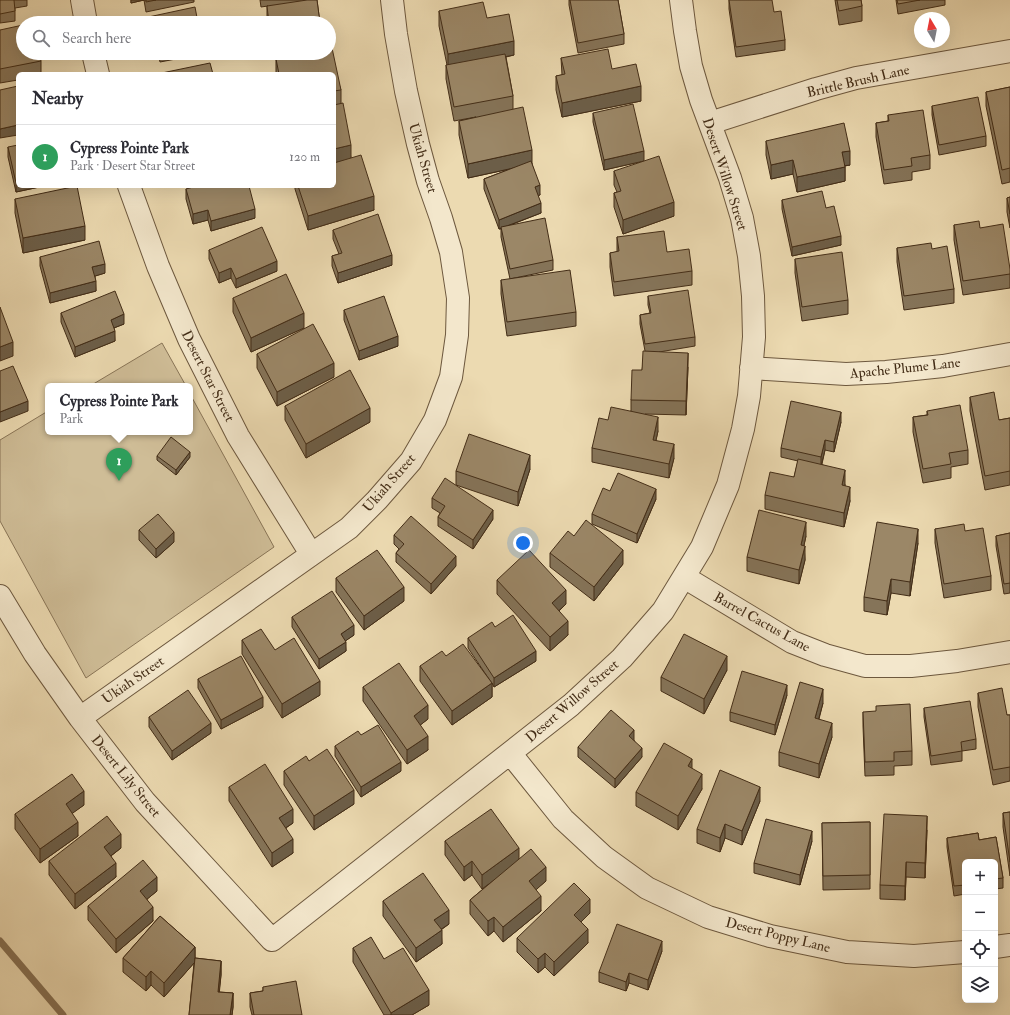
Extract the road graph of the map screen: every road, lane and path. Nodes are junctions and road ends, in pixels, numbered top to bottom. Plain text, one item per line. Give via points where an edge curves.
1 (82, 0) edge
2 (392, 0) edge
3 (681, 0) edge
4 (85, 16) edge
5 (1010, 51) edge
6 (95, 60) edge
7 (98, 72) edge
8 (710, 123) junction
9 (130, 188) edge
10 (1010, 354) edge
11 (751, 368) junction
12 (311, 554) junction
13 (684, 577) junction
14 (0, 596) edge
15 (1010, 652) edge
16 (80, 718) junction
17 (510, 753) junction
18 (272, 940) joint
19 (1010, 944) edge
20 (998, 946) edge
21 (962, 952) edge

1 - 4 street
2 - 12 street, Ukiah Street via 406,91 418,144 451,252 458,298 457,335 451,378 435,420 411,461 349,528
3 - 8 street, Desert Willow Street via 691,66
5 - 8 street, Brittle Brush Lane via 856,78
6 - 7 street
8 - 11 street, Desert Willow Street via 740,211 749,256 754,337
9 - 12 street, Desert Star Street via 158,266 189,339 238,436
10 - 11 street, Apache Plume Lane via 943,366 873,373 846,374
11 - 13 street, Desert Willow Street via 743,429 728,486 702,548
12 - 16 street, Ukiah Street
13 - 15 street, Barrel Cactus Lane via 792,642 825,655 865,666 910,666
13 - 17 street, Desert Willow Street via 663,611 622,658 571,705
14 - 16 street, Desert Lily Street via 35,654
16 - 18 street, Desert Lily Street via 145,802
17 - 18 street, Desert Willow Street
17 - 21 street, Desert Poppy Lane via 563,819 604,857 647,888 708,917 770,936 847,952 914,956
19 - 20 street

